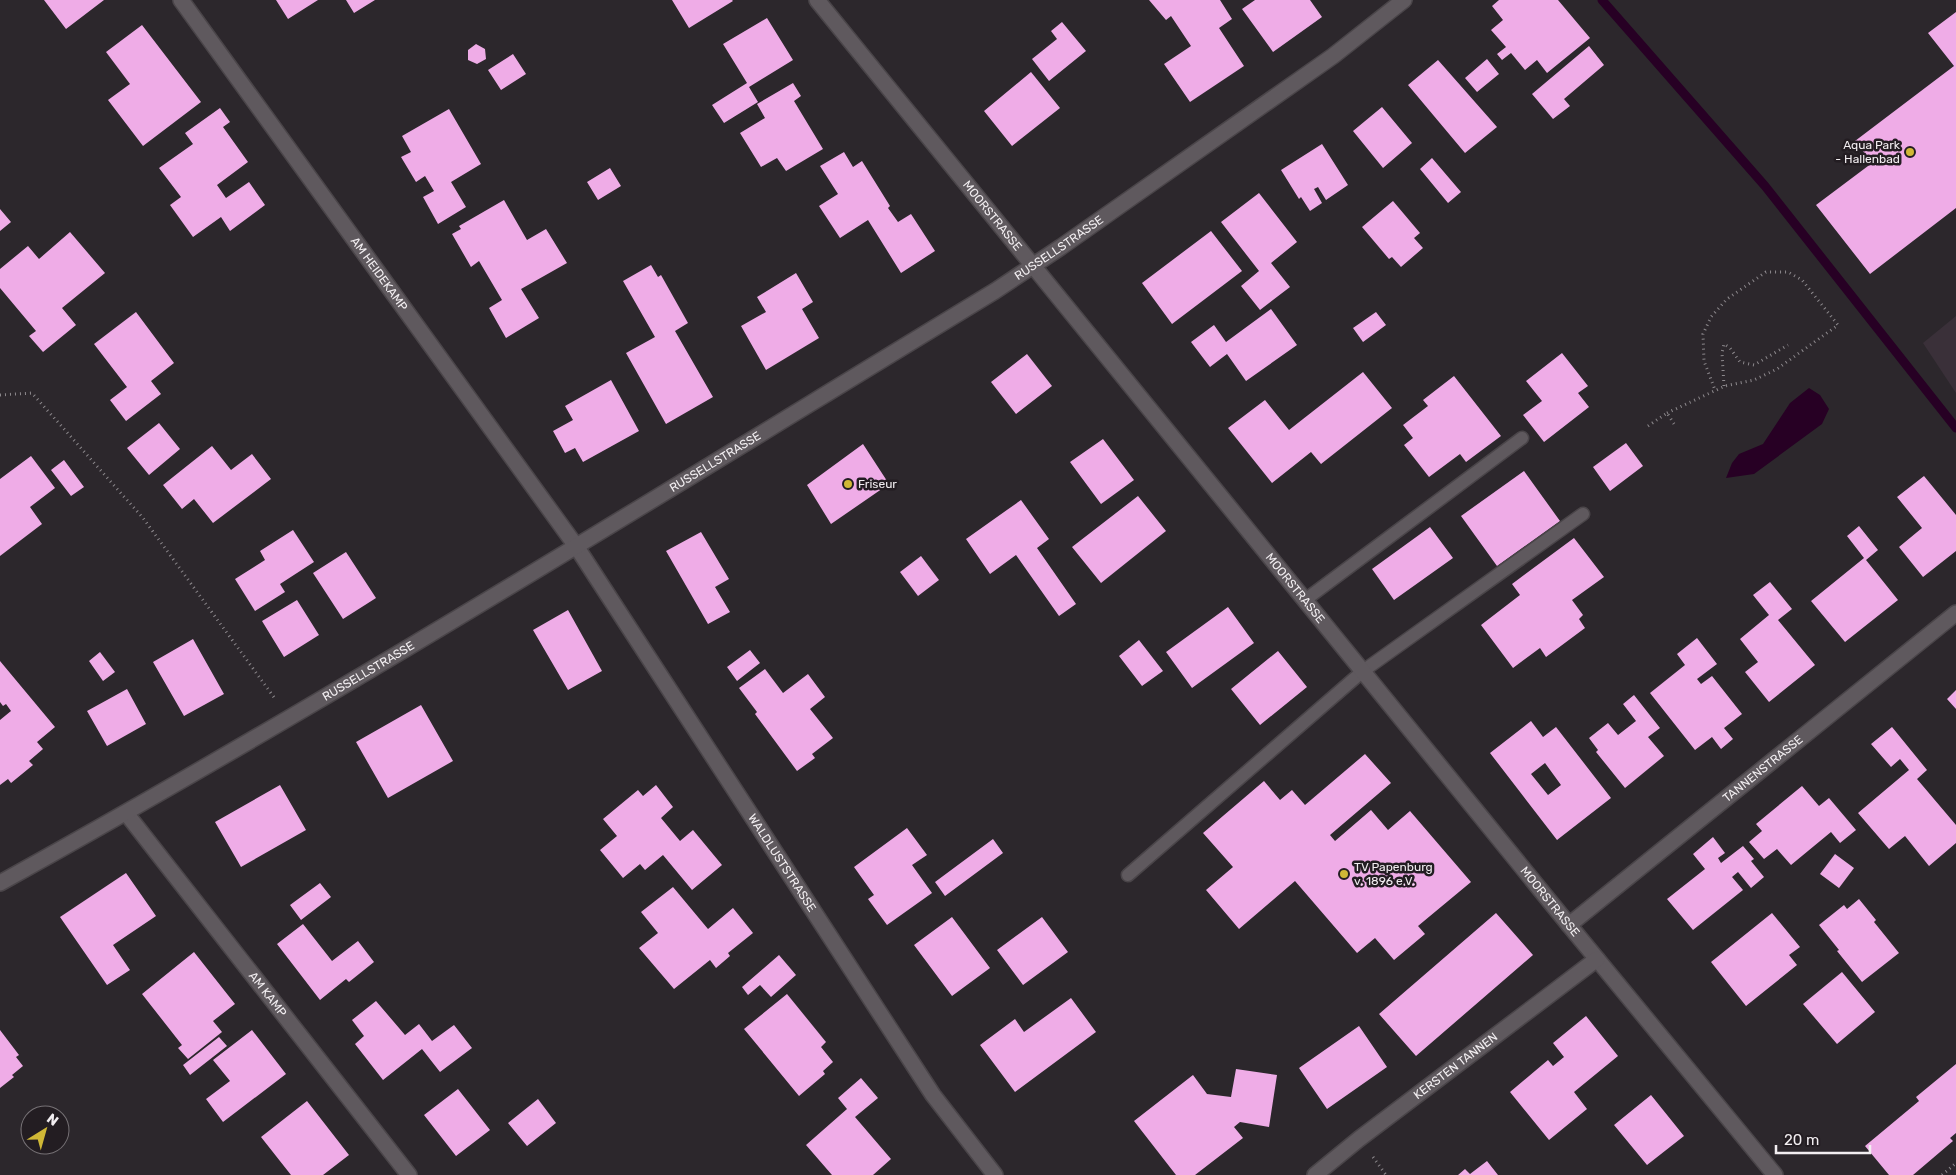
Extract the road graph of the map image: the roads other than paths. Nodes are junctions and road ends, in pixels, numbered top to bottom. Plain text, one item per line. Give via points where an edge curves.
1 (181, 0) edge
2 (817, 0) edge
3 (1404, 0) edge
4 (1032, 266) junction
5 (1522, 438) dead end
6 (1583, 514) dead end
7 (576, 546) junction
8 (1305, 600) junction
9 (1956, 614) edge
10 (1363, 671) junction
11 (126, 813) junction
12 (1128, 875) dead end
13 (0, 883) edge
14 (1569, 925) junction
15 (1597, 959) junction
16 (409, 1175) edge
17 (995, 1175) edge
18 (1315, 1175) edge
19 (1775, 1175) edge

1 - 7 street, AM HEIDEKAMP
2 - 4 street, MOORSTRASSE
3 - 4 street, RUSSELLSTRASSE via 1332,56
4 - 7 street, RUSSELLSTRASSE via 988,296
4 - 8 street, MOORSTRASSE
5 - 8 lane
6 - 10 lane
7 - 11 street, RUSSELLSTRASSE
7 - 17 street, WALDLUSTSTRASSE via 933,1095
8 - 10 street, MOORSTRASSE
9 - 14 street, TANNENSTRASSE
10 - 12 lane
10 - 14 street, MOORSTRASSE
11 - 13 street, RUSSELLSTRASSE
11 - 16 street, AM KAMP
14 - 15 street, MOORSTRASSE
15 - 18 street, KERSTEN TANNEN
15 - 19 street, MOORSTRASSE

